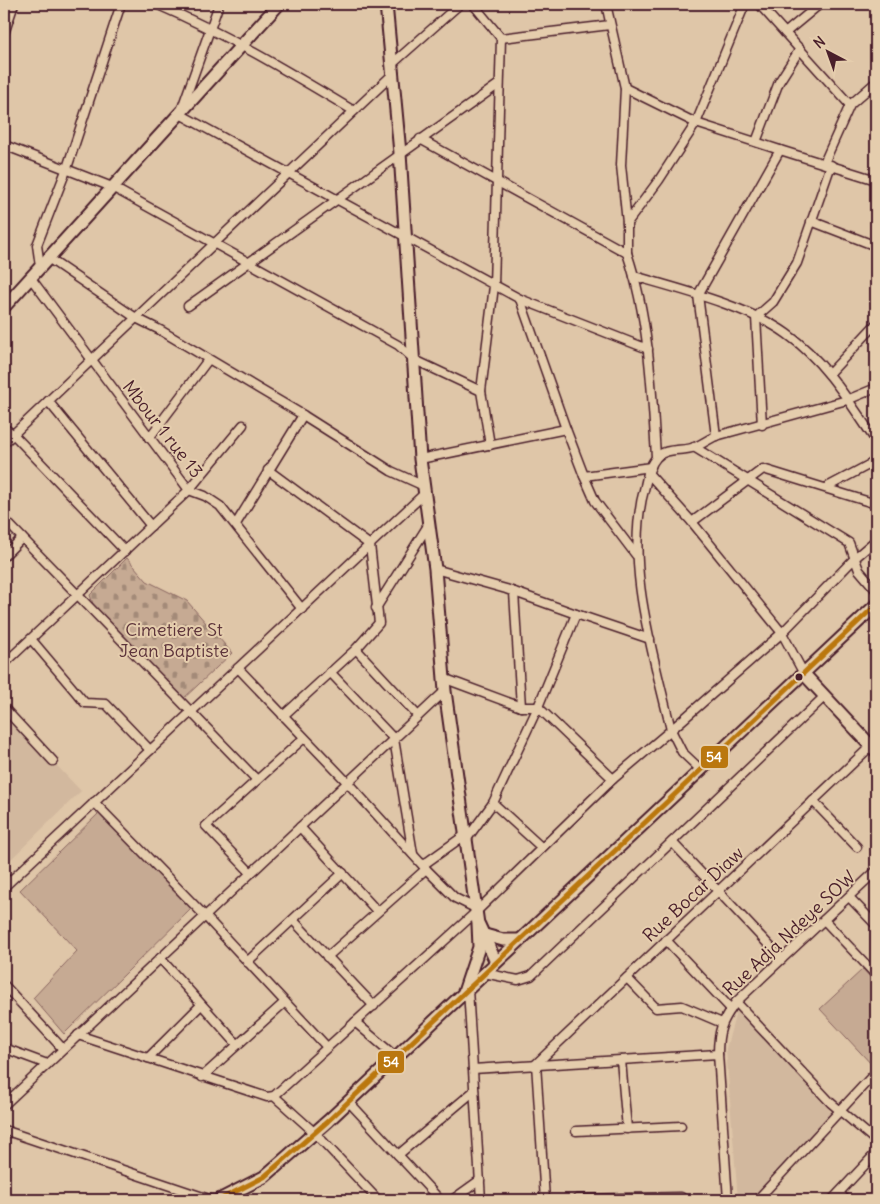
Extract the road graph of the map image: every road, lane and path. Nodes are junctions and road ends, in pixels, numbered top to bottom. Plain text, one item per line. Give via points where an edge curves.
1 (14, 4) edge
2 (121, 4) edge
3 (156, 4) edge
4 (219, 4) edge
5 (279, 4) edge
6 (386, 4) edge
7 (460, 4) edge
8 (473, 4) edge
9 (606, 4) edge
10 (745, 4) edge
11 (759, 4) edge
12 (820, 4) edge
13 (610, 25) junction
14 (210, 27) junction
15 (785, 33) junction
16 (4, 34) edge
17 (501, 38) junction
18 (244, 45) junction
19 (800, 49) junction
20 (392, 70) junction
21 (876, 82) edge
22 (499, 84) junction
23 (625, 88) junction
24 (850, 105) junction
25 (180, 111) junction
26 (354, 111) junction
27 (696, 122) junction
28 (420, 139) junction
29 (756, 142) junction
30 (4, 145) edge
31 (780, 150) junction
32 (400, 153) junction
33 (828, 164) junction
34 (67, 168) junction
35 (289, 173) junction
36 (876, 180) edge
37 (497, 182) junction
38 (112, 188) junction
39 (337, 200) junction
40 (811, 221) junction
41 (627, 223) junction
42 (406, 237) junction
43 (213, 245) junction
44 (876, 246) edge
45 (627, 253) junction
46 (44, 262) junction
47 (247, 264) junction
48 (634, 276) junction
49 (30, 277) junction
50 (494, 286) junction
51 (698, 295) junction
52 (520, 299) junction
53 (188, 306) dead end
54 (4, 307) edge
55 (756, 317) junction
56 (136, 318) junction
57 (876, 324) edge
58 (648, 349) junction
59 (91, 360) junction
60 (208, 360) junction
61 (415, 360) junction
62 (829, 374) junction
63 (876, 388) edge
64 (481, 390) junction
65 (847, 400) junction
66 (48, 401) junction
67 (303, 415) junction
68 (762, 424) junction
69 (243, 425) dead end
70 (4, 428) edge
71 (566, 429) junction
72 (13, 434) junction
73 (716, 436) junction
74 (149, 438) junction
75 (876, 441) edge
76 (4, 443) edge
77 (490, 445) junction
78 (694, 447) junction
79 (656, 458) junction
80 (420, 459) junction
81 (876, 461) edge
82 (268, 470) junction
83 (650, 470) junction
84 (584, 476) junction
85 (746, 481) junction
86 (827, 487) junction
87 (189, 490) junction
88 (424, 490) junction
89 (876, 504) edge
90 (4, 519) edge
91 (692, 522) junction
92 (236, 524) junction
93 (428, 524) junction
94 (151, 526) junction
95 (22, 538) junction
96 (876, 540) edge
97 (370, 545) junction
98 (125, 551) junction
99 (636, 555) junction
100 (4, 556) edge
101 (856, 557) junction
102 (435, 569) junction
103 (876, 590) edge
104 (514, 592) junction
105 (78, 595) junction
106 (876, 605) edge
107 (376, 608) junction
108 (302, 609) junction
109 (576, 614) junction
110 (782, 633) junction
111 (31, 639) junction
112 (650, 639) junction
113 (356, 649) junction
114 (4, 664) edge
115 (238, 668) junction
116 (330, 672) junction
117 (804, 674) junction
118 (444, 678) junction
119 (445, 691) junction
120 (825, 696) junction
121 (538, 706) junction
122 (521, 707) junction
123 (4, 708) edge
124 (191, 712) junction
125 (283, 716) junction
126 (418, 716) junction
127 (671, 730) junction
128 (304, 738) junction
129 (394, 739) junction
130 (874, 749) edge
131 (150, 750) junction
132 (53, 761) dead end
133 (701, 770) junction
134 (614, 779) junction
135 (257, 780) junction
136 (348, 782) junction
137 (813, 801) junction
138 (94, 802) junction
139 (493, 803) junction
140 (300, 827) junction
141 (465, 838) junction
142 (672, 842) junction
143 (541, 847) junction
144 (857, 847) dead end
145 (413, 854) junction
146 (424, 867) junction
147 (876, 871) edge
148 (251, 873) junction
149 (343, 873) junction
150 (4, 886) edge
151 (718, 891) junction
152 (849, 897) junction
153 (378, 911) junction
154 (476, 915) junction
155 (205, 916) junction
156 (293, 920) junction
157 (824, 920) junction
158 (876, 925) edge
159 (485, 935) junction
160 (520, 940) junction
161 (666, 940) junction
162 (479, 947) junction
163 (327, 957) junction
164 (160, 958) junction
165 (782, 959) junction
166 (247, 962) junction
167 (490, 967) junction
168 (876, 975) edge
169 (627, 978) junction
170 (4, 985) edge
171 (466, 990) junction
172 (285, 1002) junction
173 (201, 1005) junction
174 (733, 1005) junction
175 (374, 1006) junction
176 (723, 1021) junction
177 (356, 1022) junction
178 (78, 1035) junction
179 (237, 1044) junction
180 (327, 1047) junction
181 (4, 1048) edge
182 (63, 1050) junction
183 (718, 1054) junction
184 (396, 1057) junction
185 (148, 1058) junction
186 (621, 1060) junction
187 (47, 1064) junction
188 (536, 1064) junction
189 (473, 1069) junction
190 (876, 1072) edge
191 (202, 1077) junction
192 (474, 1091) junction
193 (274, 1096) junction
194 (349, 1102) junction
195 (4, 1105) edge
196 (840, 1111) junction
197 (681, 1126) dead end
198 (627, 1129) junction
199 (4, 1130) edge
200 (576, 1131) dead end
201 (315, 1133) junction
202 (876, 1141) edge
203 (876, 1153) edge
204 (398, 1155) junction
205 (480, 1180) junction
206 (839, 1193) junction
207 (681, 1197) dead end
208 (373, 1199) edge
209 (577, 1199) dead end
210 (630, 1199) edge
211 (212, 1200) edge
212 (219, 1200) edge
213 (440, 1200) edge
214 (452, 1200) edge
215 (481, 1200) edge
216 (545, 1200) edge
217 (728, 1200) edge
218 (757, 1200) edge
219 (832, 1200) edge
220 (846, 1200) edge

1 - 16 street
2 - 34 street
3 - 14 street
4 - 14 street
5 - 18 street
6 - 20 street
7 - 20 street
8 - 17 street
9 - 13 street
10 - 27 street
11 - 15 street
12 - 15 street
13 - 17 street
13 - 23 street
14 - 18 street
14 - 25 street
15 - 19 street
17 - 22 street
18 - 25 street
18 - 26 street
19 - 24 street
19 - 29 street via 779,82
20 - 26 street
20 - 32 street
21 - 24 street
22 - 28 street
22 - 37 street
23 - 27 street
23 - 41 street via 621,166
24 - 33 street
25 - 35 street
25 - 38 street
26 - 35 street
27 - 29 street
27 - 41 street
28 - 32 street
28 - 37 street
29 - 31 street
30 - 34 street
31 - 33 street
31 - 51 street
32 - 39 street
32 - 42 street
33 - 36 street
33 - 40 street
34 - 38 street
34 - 46 street via 38,245
35 - 39 street
35 - 43 street
37 - 45 street
37 - 50 street
38 - 43 street
38 - 46 street
39 - 42 street
39 - 47 street
40 - 44 street
40 - 55 street via 797,263 773,302
41 - 45 street
42 - 50 street
42 - 61 street
43 - 47 street
43 - 56 street
45 - 48 street
46 - 49 street
46 - 56 street
47 - 53 street
47 - 61 street via 398,345
48 - 51 street
48 - 58 street
49 - 54 street
49 - 59 street, Mbour 1 rue 13
50 - 52 street
50 - 64 street
51 - 55 street
51 - 73 street
52 - 58 street
52 - 71 street
55 - 62 street via 786,333
55 - 68 street
56 - 59 street
56 - 60 street
57 - 62 street
58 - 79 street
59 - 66 street
59 - 74 street, Mbour 1 rue 13
60 - 67 street
60 - 74 street
61 - 64 street
61 - 80 street
62 - 65 street
63 - 65 street
64 - 77 street
65 - 68 street
65 - 75 street
66 - 72 street
66 - 94 street
67 - 82 street
67 - 88 street
68 - 73 street
69 - 87 street
70 - 72 street
71 - 77 street
71 - 84 street
72 - 76 street
72 - 98 street
73 - 78 street
74 - 87 street, Mbour 1 rue 13
77 - 80 street
78 - 79 street via 673,450
78 - 85 street
79 - 83 street
80 - 88 street
81 - 86 street
82 - 92 street
82 - 97 street
83 - 84 street
83 - 91 street
83 - 99 street via 636,531
84 - 99 street via 595,501
85 - 86 street via 765,469
85 - 91 street
85 - 101 street via 849,543
86 - 89 street
87 - 92 street, Mbour 1 rue 13 via 220,506
87 - 94 street
88 - 93 street
88 - 97 street
90 - 95 street
91 - 110 street
92 - 108 street, Mbour 1 rue 13
93 - 102 street
93 - 107 street
94 - 98 street
95 - 100 street
95 - 105 street
96 - 101 street
97 - 107 street
97 - 108 street
98 - 105 street
99 - 112 street
101 - 103 street via 859,570
101 - 110 street
102 - 104 street
102 - 118 street
104 - 109 street
104 - 122 street
105 - 111 street
105 - 124 street
106 - 117 street
107 - 113 street via 378,626
108 - 115 street
109 - 112 street
109 - 121 street
110 - 117 street
110 - 127 street
111 - 114 street
111 - 131 street via 86,703 106,704
112 - 127 street
113 - 116 street
113 - 126 street
115 - 124 street
115 - 125 street
116 - 125 street
116 - 129 street
117 - 120 street
117 - 133 street
118 - 119 street
118 - 122 street
119 - 126 street
119 - 141 street
120 - 130 street
120 - 142 street
121 - 122 street
121 - 134 street
121 - 139 street
123 - 132 street
124 - 131 street
124 - 135 street
125 - 128 street
126 - 129 street
127 - 133 street via 682,752
127 - 134 street
128 - 135 street
128 - 136 street
129 - 136 street
129 - 145 street
130 - 137 street, Rue Bocar Diaw
131 - 138 street
133 - 160 street
134 - 143 street
135 - 148 street via 206,826
136 - 140 street
136 - 145 street
137 - 144 street
137 - 151 street, Rue Bocar Diaw
138 - 150 street
138 - 155 street
139 - 141 street
139 - 143 street
140 - 148 street
140 - 149 street
141 - 146 street
141 - 154 street
142 - 151 street
142 - 167 street via 531,976 518,980
143 - 154 street
145 - 146 street
146 - 153 street
146 - 154 street
147 - 152 street, Rue Adja Ndeye SOW
148 - 155 street
149 - 153 street
149 - 156 street
151 - 161 street, Rue Bocar Diaw
151 - 165 street
152 - 157 street, Rue Adja Ndeye SOW
152 - 158 street
153 - 163 street
154 - 159 street
154 - 162 street
154 - 175 street
155 - 164 street
155 - 166 street
156 - 163 street
156 - 166 street
157 - 165 street, Rue Adja Ndeye SOW
157 - 168 street
159 - 160 street
159 - 167 street
160 - 167 street
161 - 169 street, Rue Bocar Diaw
161 - 174 street
162 - 167 street
162 - 171 street
163 - 175 street
164 - 173 street
164 - 178 street
165 - 174 street, Rue Adja Ndeye SOW
166 - 172 street
167 - 171 street
169 - 176 street via 656,1008 682,1006
169 - 188 street, Rue Bocar Diaw
170 - 182 street
171 - 184 street
171 - 189 street
172 - 179 street
172 - 180 street
173 - 179 street
173 - 185 street
174 - 176 street, Rue Adja Ndeye SOW
174 - 196 street
175 - 177 street
176 - 183 street via 718,1034
177 - 180 street
177 - 184 street
178 - 182 street
178 - 185 street
179 - 191 street
180 - 193 street
181 - 187 street
182 - 187 street
183 - 186 street
183 - 217 street
184 - 194 street
185 - 191 street
186 - 188 street
186 - 198 street
187 - 195 street
188 - 189 street
188 - 216 street
189 - 192 street
190 - 196 street
191 - 193 street via 267,1097
192 - 204 street
192 - 205 street
193 - 201 street
194 - 201 street
194 - 204 street
196 - 202 street
196 - 218 street
197 - 198 street
198 - 200 street
199 - 211 street
201 - 208 street
201 - 212 street via 264,1176
203 - 206 street
204 - 213 street
205 - 214 street
205 - 215 street
206 - 219 street
206 - 220 street
207 - 210 street
209 - 210 street

